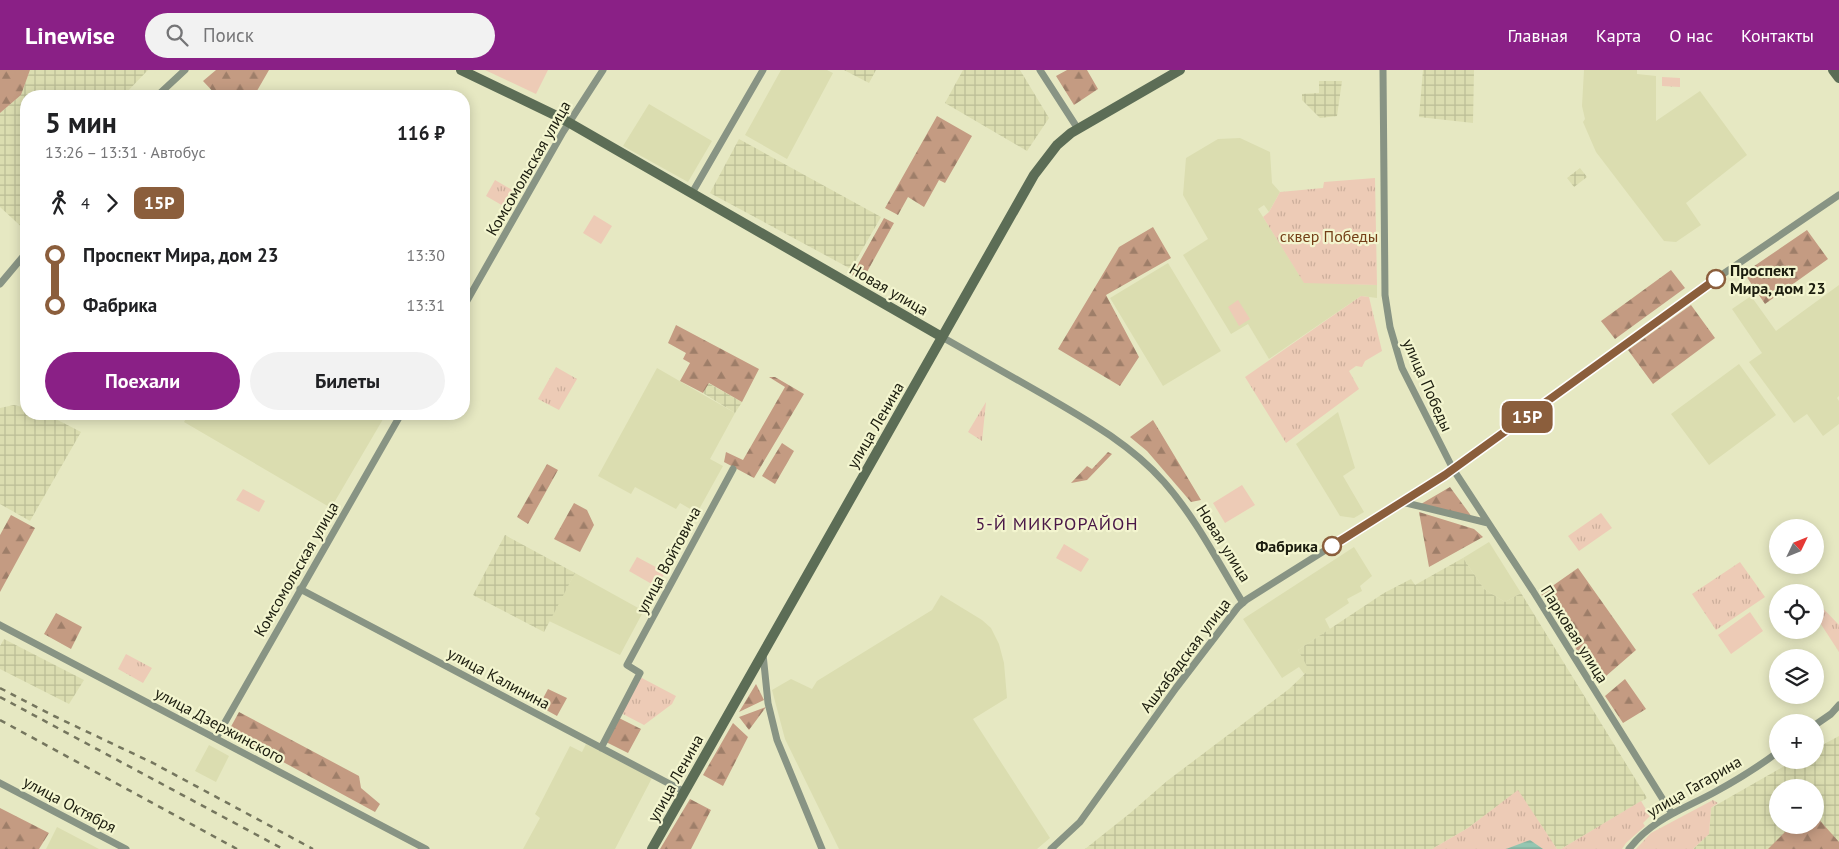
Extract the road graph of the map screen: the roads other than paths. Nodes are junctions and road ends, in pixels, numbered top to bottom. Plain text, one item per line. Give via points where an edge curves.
1 (185, 70) edge
2 (461, 70) edge
3 (603, 70) edge
4 (763, 70) edge
5 (1040, 70) edge
6 (1180, 70) edge
7 (1383, 70) edge
8 (1834, 70) edge
9 (1839, 78) edge
10 (163, 90) edge
11 (569, 123) junction
12 (1078, 129) junction
13 (692, 193) junction
14 (1839, 195) edge
15 (20, 260) edge
16 (0, 284) edge
17 (470, 296) edge
18 (942, 337) junction
19 (398, 420) edge
20 (733, 469) dead end
21 (1453, 469) junction
22 (1402, 502) junction
23 (1488, 523) junction
24 (300, 589) junction
25 (1243, 602) junction
26 (0, 625) edge
27 (763, 651) junction
28 (1839, 705) edge
29 (1824, 719) edge
30 (216, 738) junction
31 (601, 748) junction
32 (1769, 758) edge
33 (0, 783) edge
34 (685, 792) junction
35 (1672, 814) junction
36 (126, 849) edge
37 (426, 849) edge
38 (652, 849) edge
39 (822, 849) edge
40 (1052, 849) edge
41 (1629, 849) edge

1 - 10 street
2 - 11 street, Новая улица
3 - 11 street, Комсомольская улица
4 - 13 street
5 - 12 street
6 - 12 street, улица Ленина
7 - 21 street, улица Победы via 1384,275 1390,327 1402,368
8 - 9 street
11 - 13 street, Новая улица
11 - 17 street, Комсомольская улица
12 - 18 street, улица Ленина via 1057,145 1034,175
13 - 18 street, Новая улица
14 - 21 street, Ашхабадская улица via 1701,289
15 - 16 street
18 - 25 street, Новая улица via 1086,420 1140,459 1172,492 1194,522
18 - 27 street, улица Ленина
19 - 24 street, Комсомольская улица
20 - 31 street, улица Войтовича via 626,665 640,673
21 - 22 street, Ашхабадская улица
21 - 23 street, Парковая улица
22 - 23 street
22 - 25 street, Ашхабадская улица
23 - 35 street, Парковая улица
24 - 30 street, Комсомольская улица
24 - 31 street, улица Калинина
25 - 40 street, Ашхабадская улица via 1176,688 1080,822
26 - 30 street, улица Дзержинского
27 - 34 street, улица Ленина
27 - 39 street via 768,702 777,740
28 - 29 street
30 - 37 street, улица Дзержинского
31 - 34 street, улица Калинина
32 - 35 street, улица Гагарина
33 - 36 street, улица Октября
34 - 38 street, улица Ленина
35 - 41 street, улица Гагарина via 1655,823

